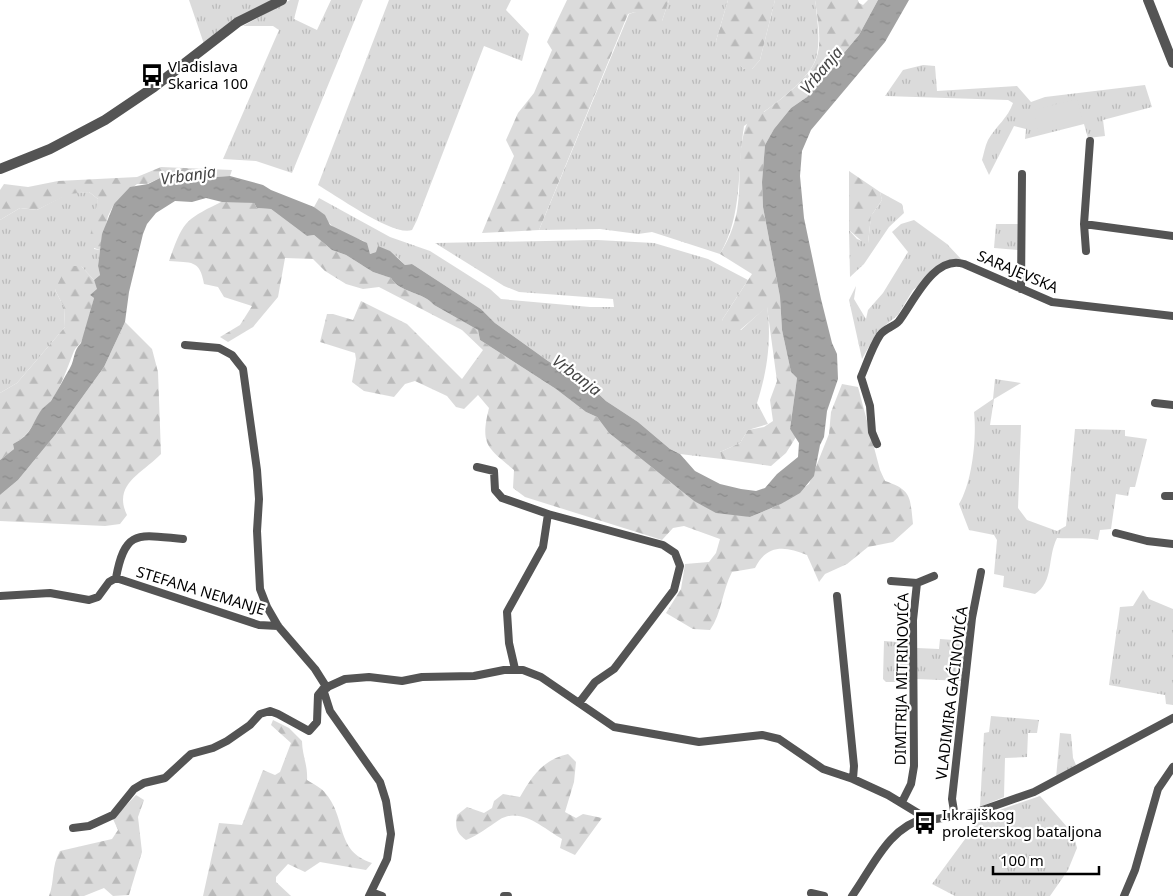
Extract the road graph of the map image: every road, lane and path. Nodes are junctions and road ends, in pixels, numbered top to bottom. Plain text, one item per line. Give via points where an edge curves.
1 (282, 0) edge
2 (1148, 0) edge
3 (1173, 63) edge
4 (1090, 141) dead end
5 (0, 169) edge
6 (1022, 174) dead end
7 (1084, 224) junction
8 (1173, 236) edge
9 (1086, 251) dead end
10 (1021, 289) junction
11 (1173, 316) edge
12 (185, 345) dead end
13 (1155, 403) dead end
14 (1173, 405) edge
15 (877, 444) dead end
16 (476, 468) dead end
17 (548, 514) junction
18 (1116, 532) dead end
19 (183, 539) dead end
20 (1173, 544) edge
21 (981, 572) dead end
22 (934, 576) dead end
23 (116, 578) junction
24 (891, 581) dead end
25 (917, 583) junction
26 (0, 596) edge
27 (836, 596) dead end
28 (278, 626) junction
29 (515, 668) junction
30 (325, 688) junction
31 (579, 703) junction
32 (1173, 718) edge
33 (1173, 767) edge
34 (853, 779) junction
35 (902, 802) junction
36 (912, 809) junction
37 (955, 817) junction
38 (926, 818) junction
39 (912, 823) junction
40 (73, 828) dead end
41 (811, 893) dead end
42 (370, 894) edge
43 (382, 896) edge
44 (504, 896) edge
45 (508, 896) edge
46 (824, 896) edge
47 (852, 896) edge
48 (1124, 896) edge

1 - 5 street via 238,22 105,120 50,150
2 - 3 street
4 - 7 street
6 - 10 street
7 - 8 street
7 - 9 street
10 - 11 street, SARAJEVSKA via 1058,304
10 - 15 street, SARAJEVSKA via 960,263 948,265 925,282 898,322 879,336 861,377
12 - 28 street, STEFANA NEMANJE via 219,348 232,355 242,369 257,470 256,531 260,589
13 - 14 street
16 - 17 street via 494,471 495,490 499,496
17 - 29 street via 543,547 507,612
17 - 31 street via 664,545 675,553 680,566 674,590 665,603 614,669 595,682
18 - 20 street
19 - 23 street, STEFANA NEMANJE via 134,538 128,542 120,558
21 - 37 street, VLADIMIRA GAĆINOVIĆA via 972,618 952,799
22 - 25 street, DIMITRIJA MITRINOVIĆA
23 - 26 street, STEFANA NEMANJE via 98,597 89,600 50,593
23 - 28 street, STEFANA NEMANJE via 259,625
24 - 25 street, DIMITRIJA MITRINOVIĆA
25 - 35 street, DIMITRIJA MITRINOVIĆA via 913,620 914,766 911,784
27 - 34 street
28 - 30 street, STEFANA NEMANJE via 316,669
29 - 30 street via 474,676 422,677 402,681 354,678
29 - 31 street via 541,677
30 - 40 street via 318,695 317,722 309,731 270,711 260,714 227,741 191,754 165,778 134,789 113,814 89,826
30 - 42 street via 330,711 380,782 386,801 391,834 387,860
31 - 34 street via 614,727 633,731 699,742 762,735 779,739 823,769
32 - 37 street via 1048,786 1002,804
33 - 48 street via 1158,789 1135,870
34 - 35 street
35 - 36 street
36 - 38 street
36 - 39 street
37 - 38 street
38 - 39 street
39 - 47 street via 886,844
41 - 46 street
42 - 43 street
44 - 45 street

